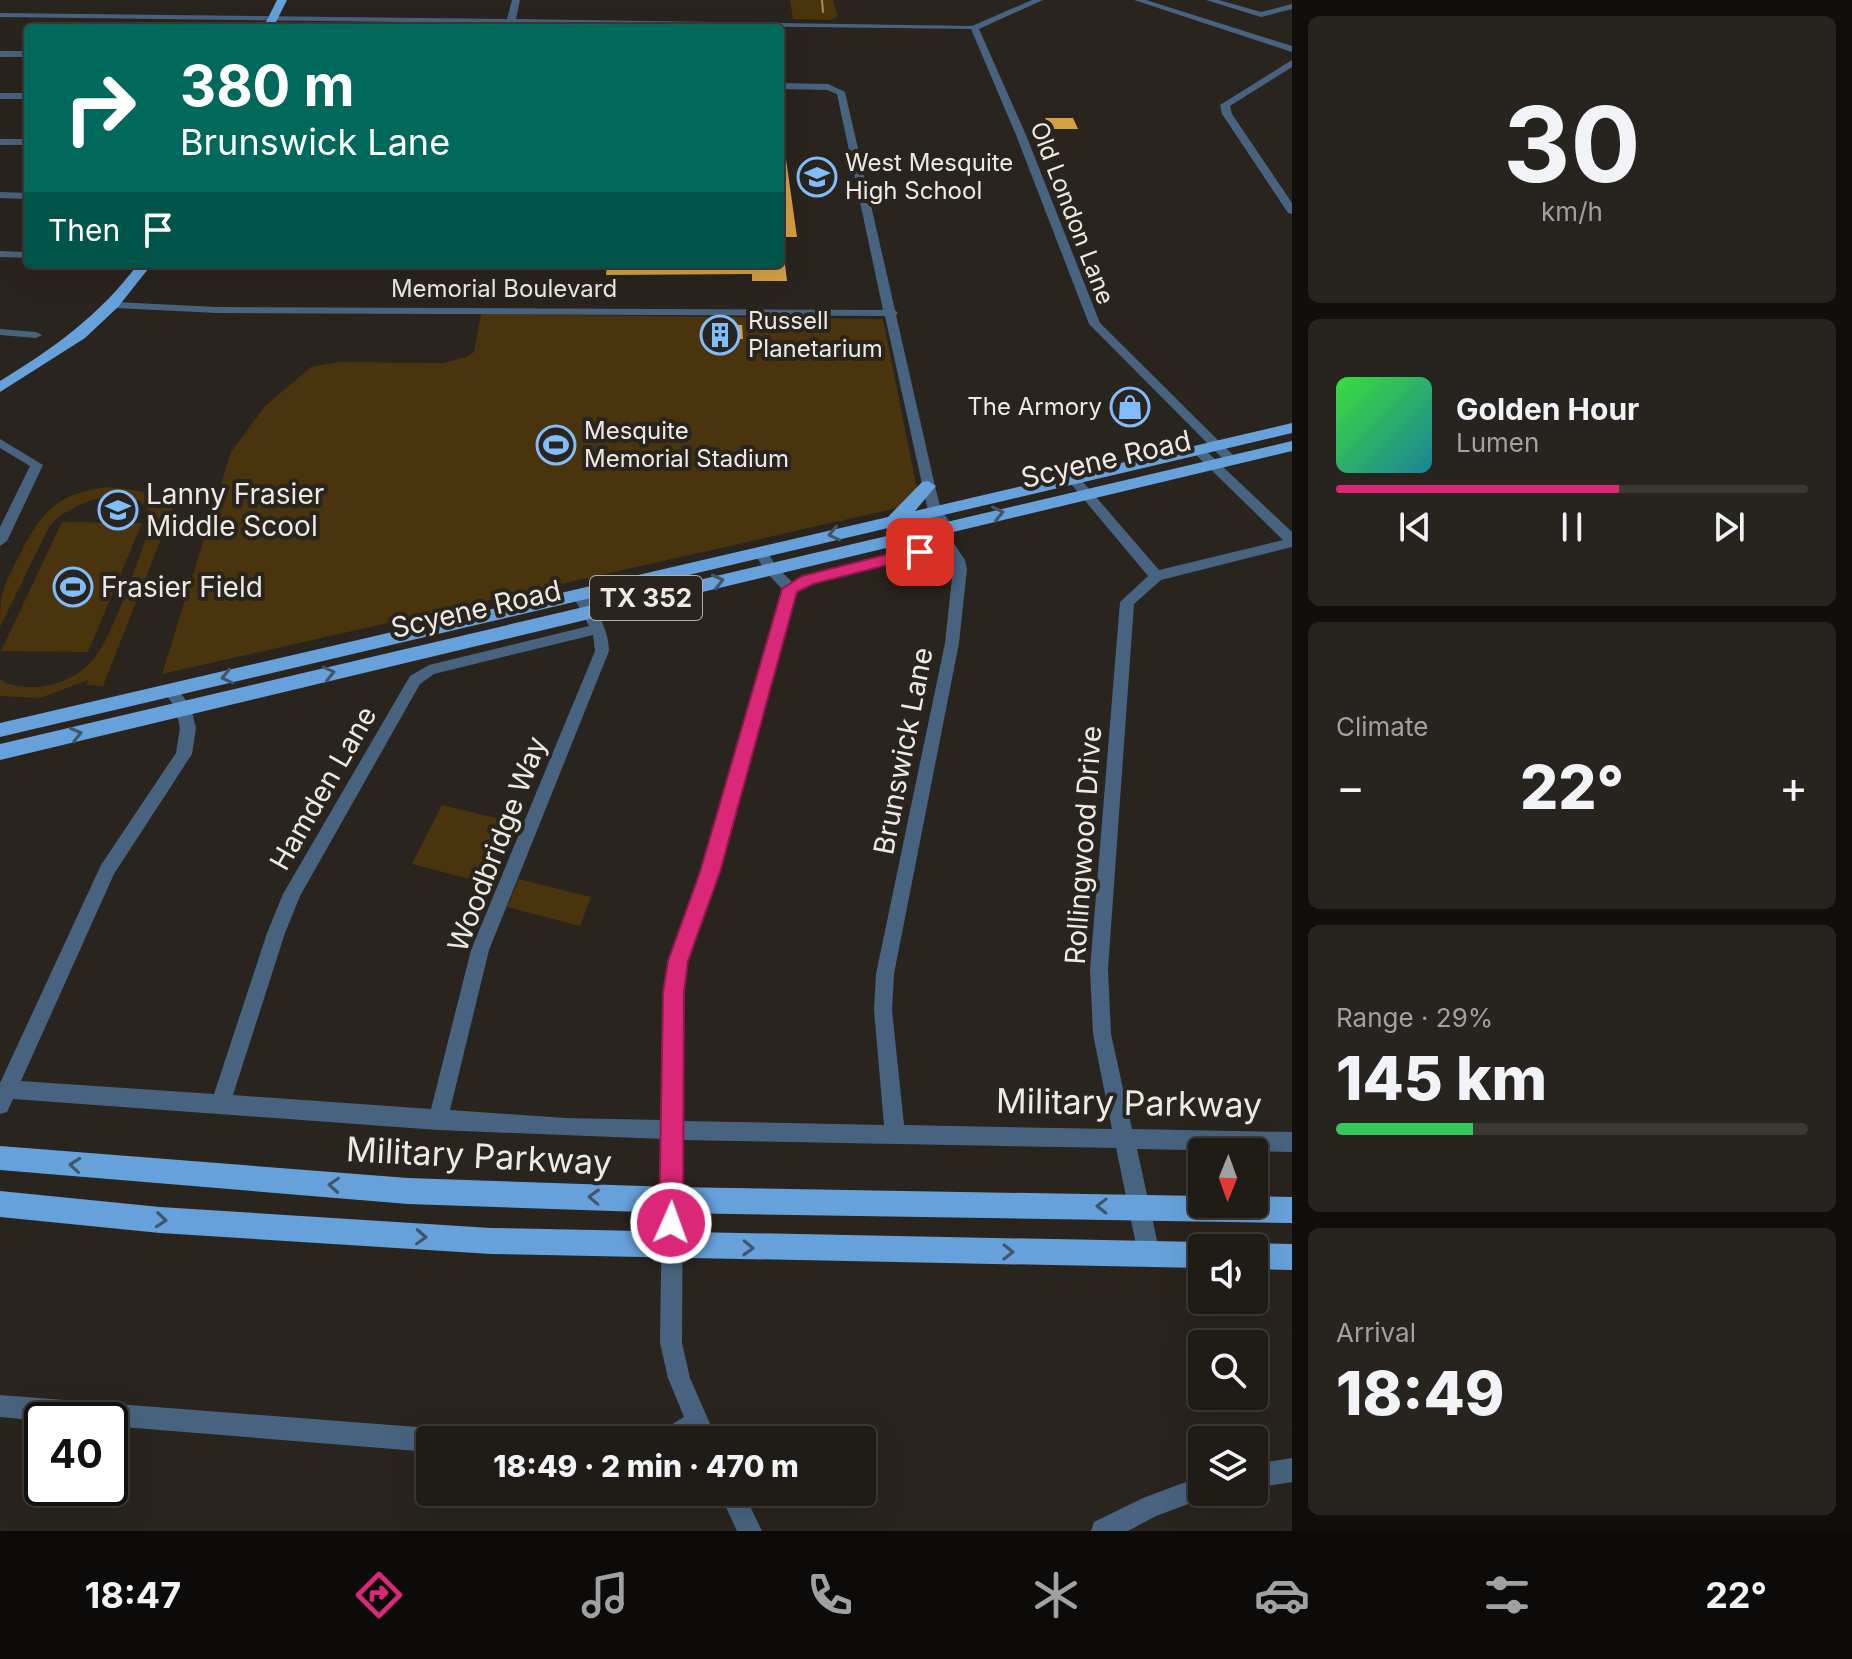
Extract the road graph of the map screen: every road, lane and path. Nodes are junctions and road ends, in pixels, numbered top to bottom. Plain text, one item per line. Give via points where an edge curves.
1 (282, 0) edge
2 (516, 0) edge
3 (1039, 0) edge
4 (1138, 0) edge
5 (1210, 0) edge
6 (1292, 6) edge
7 (0, 15) edge
8 (511, 21) junction
9 (270, 23) edge
10 (608, 24) edge
11 (784, 27) edge
12 (973, 28) junction
13 (1292, 49) edge
14 (0, 54) edge
15 (24, 54) edge
16 (1292, 63) edge
17 (784, 86) edge
18 (0, 96) edge
19 (24, 96) edge
20 (0, 142) edge
21 (24, 142) edge
22 (0, 195) edge
23 (24, 196) edge
24 (1292, 211) edge
25 (0, 254) edge
26 (24, 255) edge
27 (142, 268) edge
28 (120, 300) junction
29 (891, 308) junction
30 (0, 332) edge
31 (36, 335) dead end
32 (0, 387) edge
33 (1292, 428) edge
34 (0, 443) edge
35 (1292, 446) edge
36 (1209, 453) junction
37 (1072, 478) junction
38 (928, 486) junction
39 (1084, 493) junction
40 (941, 518) junction
41 (888, 521) junction
42 (0, 541) edge
43 (1292, 541) edge
44 (766, 560) junction
45 (1156, 576) junction
46 (790, 589) junction
47 (584, 602) junction
48 (598, 629) junction
49 (171, 690) junction
50 (183, 708) junction
51 (0, 730) edge
52 (0, 752) edge
53 (4, 1097) edge
54 (221, 1104) junction
55 (438, 1121) junction
56 (674, 1130) junction
57 (895, 1134) junction
58 (1123, 1139) junction
59 (1292, 1142) edge
60 (0, 1158) edge
61 (672, 1200) junction
62 (0, 1204) edge
63 (1138, 1207) junction
64 (1292, 1210) edge
65 (670, 1246) junction
66 (1149, 1254) junction
67 (1188, 1255) edge
68 (1268, 1256) edge
69 (1292, 1257) edge
70 (0, 1406) edge
71 (699, 1426) edge
72 (416, 1439) edge
73 (1292, 1470) edge
74 (1268, 1474) edge
75 (1188, 1493) edge
76 (738, 1506) edge
77 (750, 1531) edge
78 (1103, 1531) edge

1 - 9 main road
2 - 8 street
3 - 12 street
4 - 13 street
5 - 6 street via 1261,15
7 - 9 street
8 - 9 street
8 - 10 street
11 - 12 street
12 - 36 street, Old London Lane via 1095,324
14 - 15 street
16 - 24 street via 1225,105
17 - 29 street via 841,92
18 - 19 street
20 - 21 street
22 - 23 street
25 - 26 street
27 - 28 main road
28 - 29 street, Memorial Boulevard via 217,310
28 - 32 main road via 73,342
29 - 38 street
30 - 31 street
33 - 36 main road, Scyene Road / TX 352
34 - 42 street via 37,465
35 - 36 main road, Scyene Road / TX 352 via 1231,459
36 - 37 main road, Scyene Road / TX 352
36 - 39 main road, Scyene Road / TX 352
36 - 43 street, Old London Lane
37 - 39 street
37 - 40 main road, Scyene Road / TX 352
38 - 40 street
38 - 41 main road
40 -> 39 main road, Scyene Road / TX 352
39 - 45 street
40 - 41 main road, Scyene Road / TX 352
40 - 44 main road, Scyene Road / TX 352
41 -> 44 main road, Scyene Road / TX 352
43 - 45 street
44 - 46 street
44 - 47 main road, Scyene Road / TX 352
45 - 58 street, Rollingwood Drive via 1127,602 1099,969 1102,1034
46 - 56 street via 710,872 678,961
46 - 57 street, Brunswick Lane via 808,579 948,545 960,569 952,643 885,974 883,1010
47 - 48 street
47 -> 49 main road, Scyene Road / TX 352
50 -> 47 main road, Scyene Road / TX 352
48 - 54 street, Hamden Lane via 429,670 415,680 292,894
48 - 55 street, Woodbridge Way via 602,651 480,950
49 - 50 street
49 - 51 main road, Scyene Road / TX 352
52 -> 50 main road, Scyene Road / TX 352
50 - 53 street via 188,728 184,754 107,870
53 - 54 street, Military Parkway
54 - 55 street, Military Parkway
55 - 56 street, Military Parkway
56 - 57 street, Military Parkway
56 - 61 street
57 - 58 street, Military Parkway
58 - 59 street, Military Parkway
58 - 63 street, Rollingwood Drive
61 -> 60 main road, Military Parkway via 408,1191
63 -> 61 main road, Military Parkway
61 - 65 street
62 -> 65 main road via 160,1220
63 - 64 main road, Military Parkway
63 - 66 street, Rollingwood Drive
65 -> 66 main road
65 - 71 street via 671,1343
66 - 67 main road
68 - 69 main road
70 - 72 street
73 - 74 street
75 - 78 street
76 - 77 street

